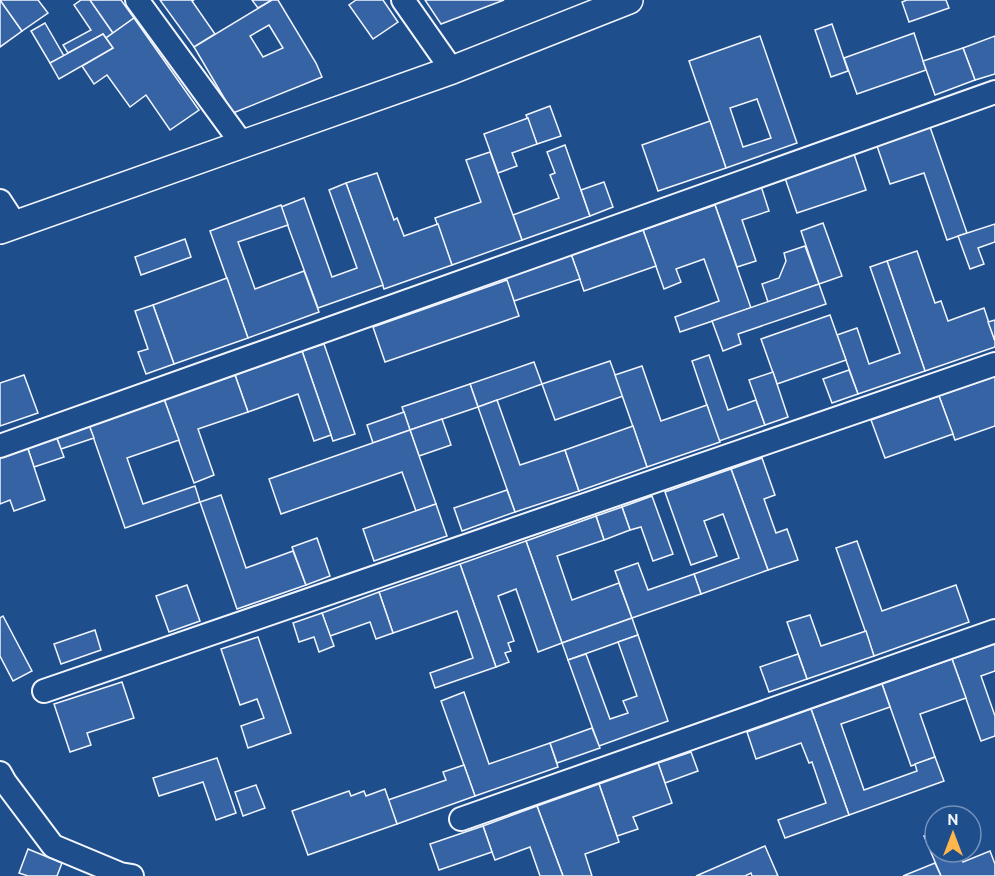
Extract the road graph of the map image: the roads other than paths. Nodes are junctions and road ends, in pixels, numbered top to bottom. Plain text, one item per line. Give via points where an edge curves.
1 (137, 0) edge
2 (403, 0) edge
3 (629, 0) edge
4 (452, 70) junction
5 (995, 92) edge
6 (243, 145) junction
7 (0, 201) edge
8 (8, 227) edge
9 (995, 364) edge
10 (0, 446) edge
11 (995, 631) edge
12 (44, 691) dead end
13 (2, 779) edge
14 (461, 819) dead end
15 (132, 876) edge

1 - 6 street
2 - 4 street
3 - 4 street
4 - 6 street
5 - 10 street
6 - 8 street
7 - 8 street
9 - 12 street
11 - 14 street
13 - 15 street via 53,846

